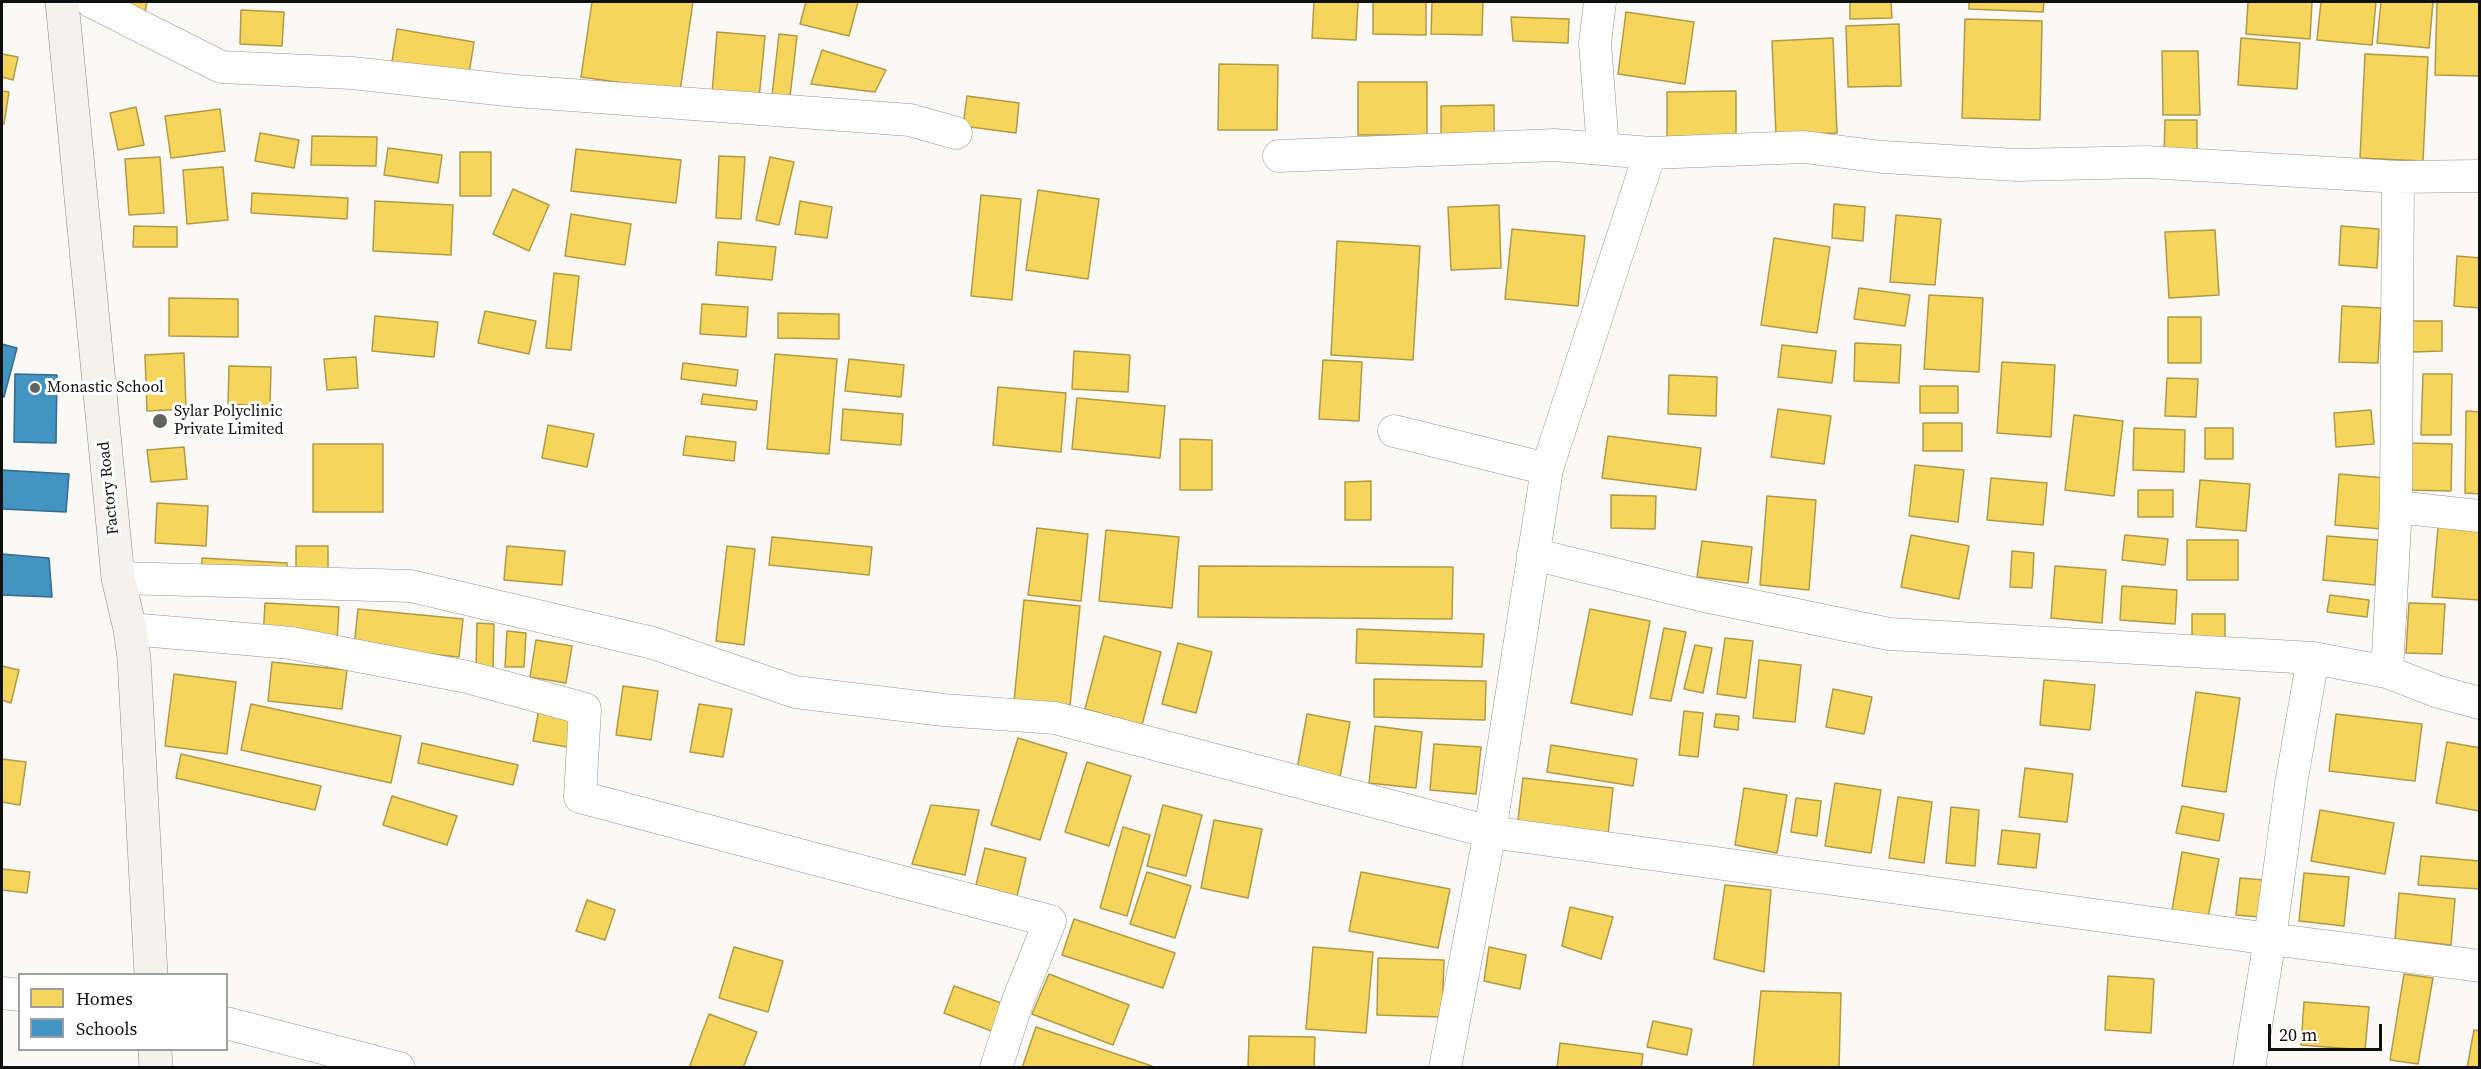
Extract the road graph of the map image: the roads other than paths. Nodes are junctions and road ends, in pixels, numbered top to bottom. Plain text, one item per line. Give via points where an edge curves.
1 (62, 2) edge
2 (92, 2) edge
3 (1600, 2) edge
4 (956, 133) dead end
5 (1603, 149) junction
6 (1650, 153) junction
7 (1279, 156) dead end
8 (2479, 175) edge
9 (2398, 177) junction
10 (1394, 431) dead end
11 (1547, 469) junction
12 (2396, 507) junction
13 (2480, 516) edge
14 (1533, 554) junction
15 (118, 578) junction
16 (130, 629) junction
17 (2313, 658) junction
18 (2387, 672) junction
19 (2480, 703) edge
20 (1490, 832) junction
21 (2270, 939) junction
22 (2480, 966) edge
23 (151, 973) edge
24 (2, 993) edge
25 (18, 995) edge
26 (228, 1024) edge
27 (155, 1051) edge
28 (156, 1068) edge
29 (399, 1068) edge
30 (996, 1068) edge
31 (1445, 1068) edge
32 (2249, 1068) edge

1 - 15 main road, Factory Road
2 - 4 street via 221,67 352,73 516,91 910,120
3 - 5 street via 1595,43
5 - 6 street
5 - 7 street via 1555,145
6 - 9 street via 1804,147 1883,157 2016,165 2147,162
6 - 11 street
8 - 9 street
9 - 12 street
10 - 11 street
11 - 14 street
12 - 13 street
12 - 18 street
14 - 17 street via 1700,595 1889,634
14 - 20 street
15 - 16 main road, Factory Road
15 - 20 street via 411,586 653,643 795,692 943,710 1055,718
16 - 23 main road, Factory Road
16 - 30 street via 291,643 467,677 585,710 580,797 1050,921
17 - 18 street
17 - 21 street
18 - 19 street
20 - 21 street
20 - 31 street
21 - 22 street
21 - 32 street
24 - 25 street
26 - 29 street
27 - 28 main road

